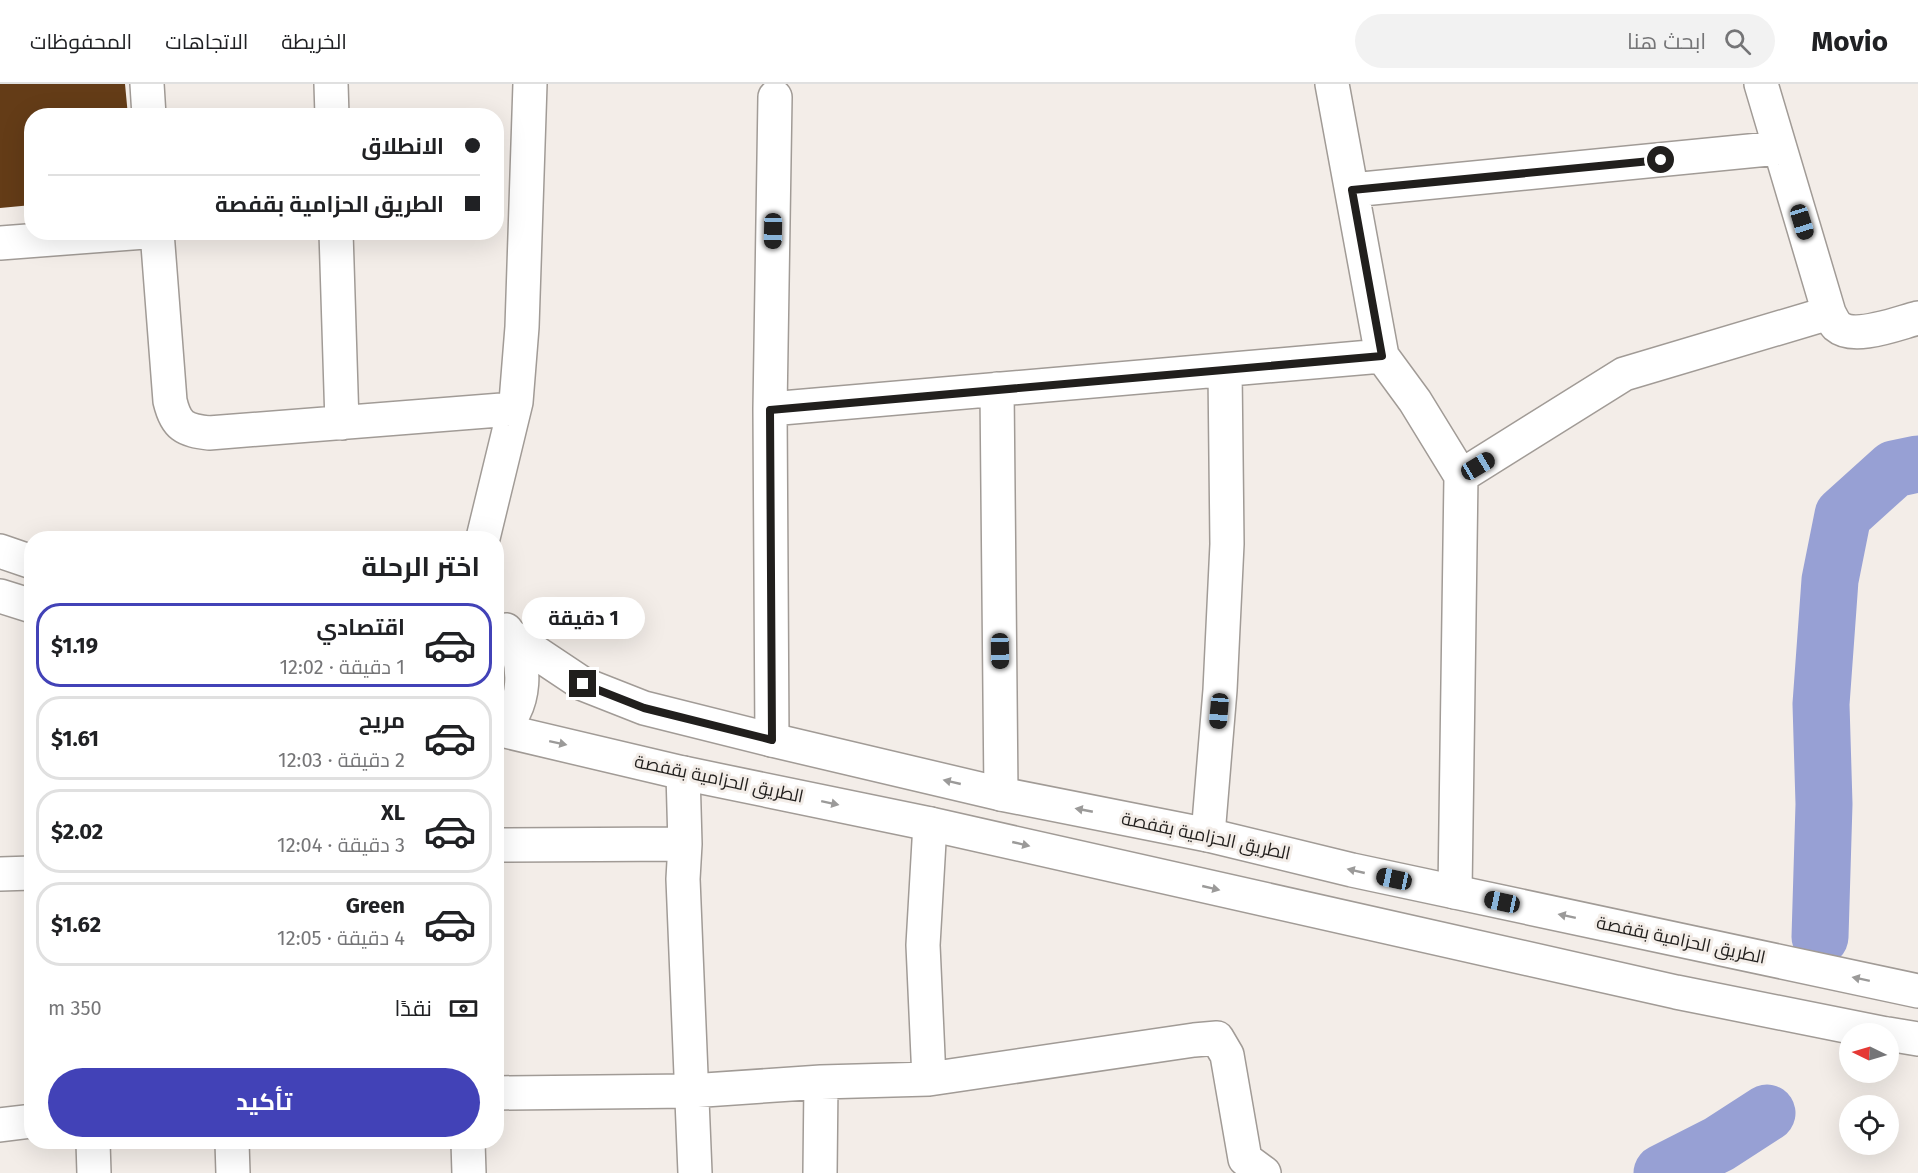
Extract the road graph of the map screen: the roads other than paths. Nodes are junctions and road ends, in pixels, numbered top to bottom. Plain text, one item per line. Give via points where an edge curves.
1 (147, 84) edge
2 (331, 84) edge
3 (530, 84) edge
4 (1332, 84) edge
5 (1761, 84) edge
6 (775, 97) dead end
7 (148, 108) edge
8 (332, 108) edge
9 (1780, 148) junction
10 (1352, 190) junction
11 (40, 240) edge
12 (158, 240) edge
13 (336, 240) edge
14 (0, 243) edge
15 (1829, 313) junction
16 (1918, 318) edge
17 (1382, 356) junction
18 (1225, 370) junction
19 (998, 389) junction
20 (514, 409) junction
21 (770, 410) junction
22 (342, 423) junction
23 (1461, 477) junction
24 (485, 531) edge
25 (0, 551) edge
26 (24, 559) edge
27 (0, 596) edge
28 (24, 604) edge
29 (504, 628) edge
30 (504, 726) edge
31 (504, 733) edge
32 (772, 740) junction
33 (683, 772) junction
34 (1001, 794) junction
35 (930, 824) junction
36 (1208, 835) junction
37 (685, 844) junction
38 (504, 845) edge
39 (24, 873) edge
40 (0, 874) edge
41 (1455, 892) junction
42 (1918, 991) edge
43 (1839, 1024) edge
44 (1899, 1036) edge
45 (1918, 1039) edge
46 (929, 1078) junction
47 (821, 1082) junction
48 (690, 1091) junction
49 (504, 1093) edge
50 (24, 1122) edge
51 (0, 1125) edge
52 (93, 1149) edge
53 (232, 1149) edge
54 (468, 1149) edge
55 (1246, 1168) edge
56 (94, 1173) edge
57 (233, 1173) edge
58 (469, 1173) edge
59 (695, 1173) edge
60 (820, 1173) edge

1 - 7 street
2 - 8 street
3 - 20 street via 522,327
4 - 10 street
5 - 9 street
6 - 21 street
9 - 10 street
9 - 15 street
10 - 17 street
11 - 14 street
12 - 22 street via 174,418 183,426 209,433
13 - 22 street
15 - 16 street via 1838,326 1850,332
15 - 23 street via 1624,374
17 - 18 street
17 - 23 street via 1415,401
18 - 19 street
18 - 36 street via 1227,544
19 - 21 street
19 - 34 street
20 - 22 street
20 - 24 street
21 - 32 street
23 - 41 street
25 - 26 street
27 - 28 street
29 - 30 street via 521,659 522,685 516,710
29 - 32 street, الطريق الحزامية بقفصة via 583,684 644,708
31 -> 33 street, الطريق الحزامية بقفصة
34 -> 32 street, الطريق الحزامية بقفصة
33 -> 35 street, الطريق الحزامية بقفصة
33 - 37 street
36 -> 34 street, الطريق الحزامية بقفصة
35 -> 43 street, الطريق الحزامية بقفصة via 1676,992
35 - 46 street via 923,945
41 -> 36 street, الطريق الحزامية بقفصة
37 - 38 street
37 - 48 street
39 - 40 street
42 -> 41 street, الطريق الحزامية بقفصة
44 - 45 street, الطريق الحزامية بقفصة
46 - 47 street
46 - 55 street via 1217,1038 1227,1055
47 - 48 street
47 - 60 street
48 - 49 street
48 - 59 street
50 - 51 street
52 - 56 street
53 - 57 street
54 - 58 street

